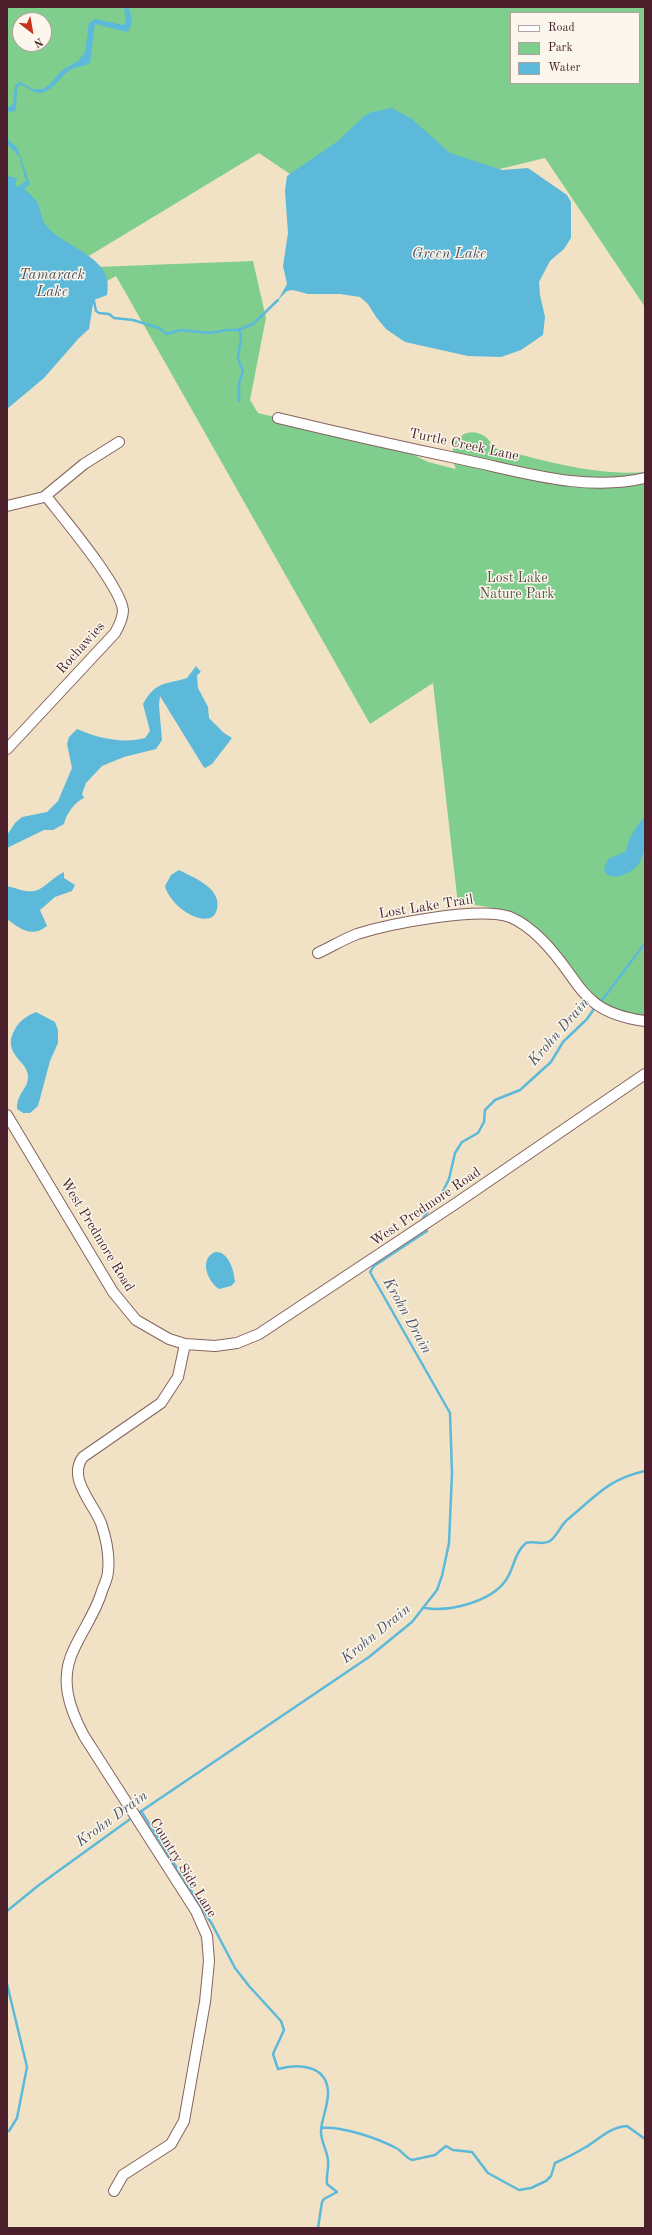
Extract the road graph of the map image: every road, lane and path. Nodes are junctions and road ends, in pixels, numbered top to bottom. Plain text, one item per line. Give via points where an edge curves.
1 (278, 418) dead end
2 (119, 442) dead end
3 (645, 478) edge
4 (46, 496) junction
5 (7, 506) edge
6 (7, 749) edge
7 (318, 953) dead end
8 (645, 1020) edge
9 (645, 1074) edge
10 (7, 1116) edge
11 (185, 1344) junction
12 (114, 2191) dead end

1 - 3 street, Turtle Creek Lane via 554,478 590,483
2 - 4 street via 84,464
4 - 5 street
4 - 6 street, Rochawies via 114,586 123,611 116,633
7 - 8 street, Lost Lake Trail via 356,935 398,925 472,912 509,917 522,922 543,941 586,997 597,1006 609,1012
9 - 11 street, West Predmore Road via 259,1334 237,1343 215,1346
10 - 11 street, West Predmore Road via 113,1292 136,1320 169,1339
11 - 12 street, Country Side Lane via 178,1377 162,1403 83,1457 77,1468 78,1480 101,1523 108,1548 108,1572 98,1604 68,1662 68,1700 84,1736 196,1911 207,1936 209,1948 205,2002 184,2121 171,2144 123,2175

